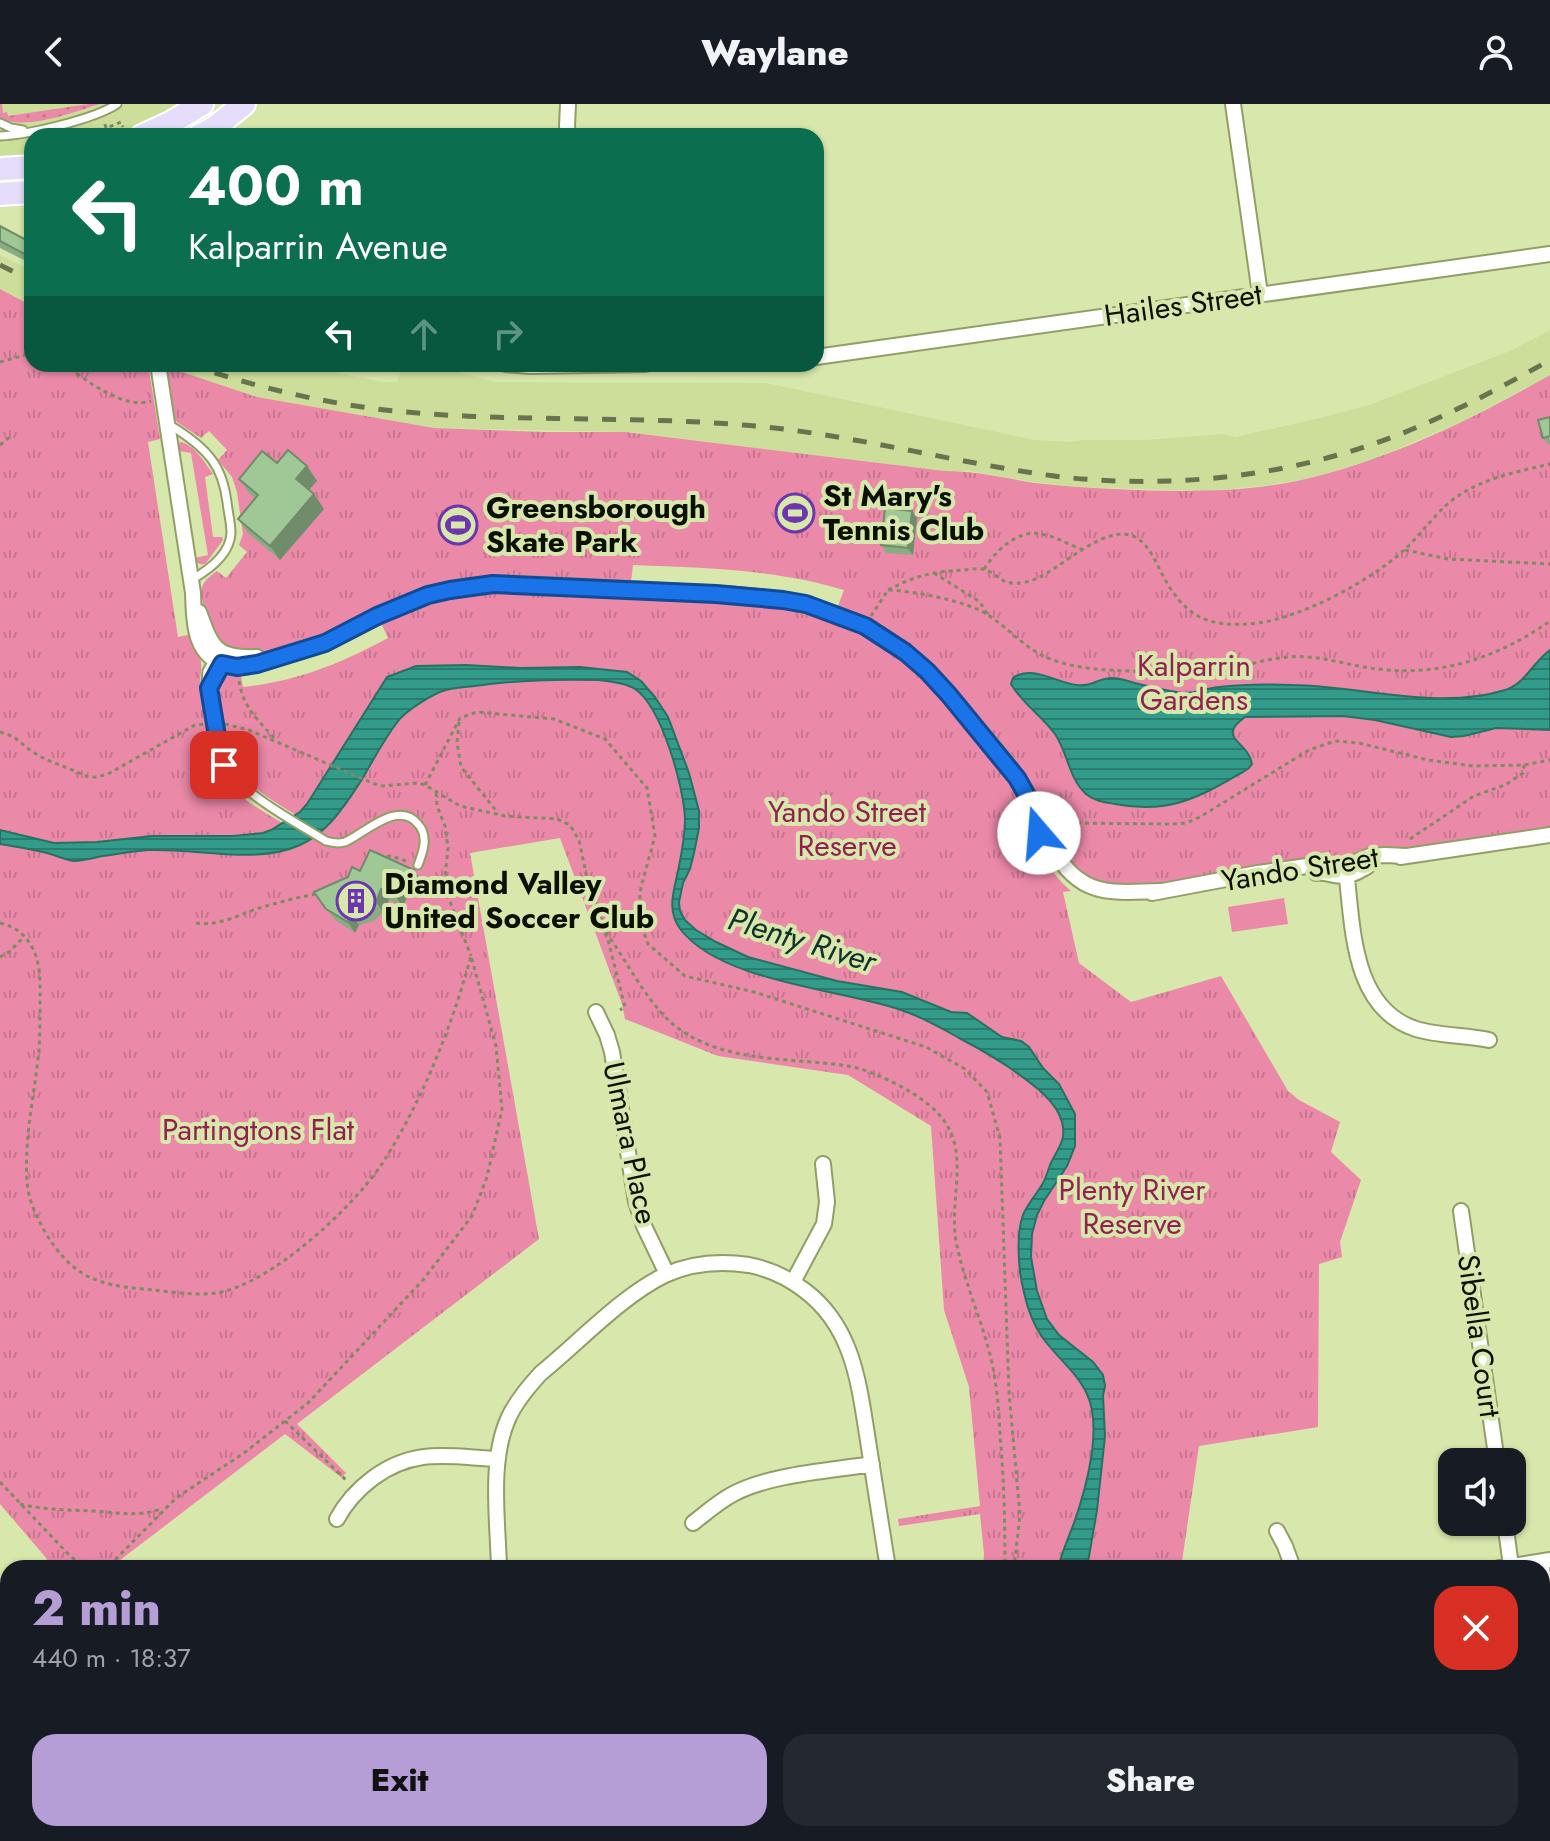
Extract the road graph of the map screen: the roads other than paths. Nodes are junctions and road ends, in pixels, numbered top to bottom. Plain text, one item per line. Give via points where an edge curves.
1 (117, 104) edge
2 (202, 104) edge
3 (244, 104) edge
4 (568, 104) edge
5 (1233, 104) edge
6 (0, 123) edge
7 (46, 128) edge
8 (149, 128) edge
9 (214, 128) edge
10 (567, 128) edge
11 (24, 129) edge
12 (24, 133) edge
13 (0, 136) edge
14 (24, 168) edge
15 (0, 169) edge
16 (24, 192) edge
17 (0, 194) edge
18 (1550, 254) edge
19 (1260, 294) junction
20 (824, 356) edge
21 (159, 372) edge
22 (167, 423) junction
23 (192, 587) junction
24 (285, 655) junction
25 (219, 658) junction
26 (1030, 801) junction
27 (1550, 835) edge
28 (418, 865) road end
29 (1346, 871) junction
30 (1161, 891) junction
31 (596, 1012) dead end
32 (1489, 1040) dead end
33 (823, 1164) dead end
34 (1461, 1211) dead end
35 (667, 1274) junction
36 (793, 1282) junction
37 (1495, 1448) edge
38 (498, 1459) junction
39 (872, 1464) junction
40 (337, 1519) dead end
41 (693, 1523) dead end
42 (1277, 1531) dead end
43 (1505, 1536) edge
44 (499, 1560) edge
45 (887, 1560) edge
46 (1290, 1560) edge
47 (1505, 1560) edge

1 - 7 lane
2 - 8 main road via 172,122
3 - 9 main road
4 - 10 street
5 - 19 street
6 - 11 lane
12 - 13 lane
14 - 15 main road
16 - 17 main road
18 - 19 street, Hailes Street
19 - 20 street, Hailes Street
21 - 22 street
22 - 23 street
22 - 23 lane via 213,461 226,493 229,543
23 - 25 street
24 - 25 street, Yando Street
24 - 25 street, Yando Street via 237,667
24 - 26 street, Yando Street via 325,643 428,595 493,584 806,604 865,626 927,671 1002,759
25 - 28 lane via 207,671 206,683 220,754 230,773 249,791 332,843 345,842 393,817 411,818 424,835
26 - 30 street, Yando Street via 1070,873 1092,888
26 - 30 street, Yando Street via 1053,866 1075,888 1113,899
27 - 29 street, Yando Street via 1407,856
29 - 30 street, Yando Street
29 - 32 street via 1360,969 1380,1005 1416,1029
31 - 35 street, Ulmara Place via 612,1052 636,1202
33 - 36 street via 824,1224
34 - 37 street, Sibella Court
35 - 36 street via 733,1263
35 - 38 street via 541,1373 515,1404
36 - 39 street via 825,1309 848,1344
38 - 40 street via 408,1459 357,1490
38 - 44 street
39 - 41 street via 750,1487
39 - 45 street
42 - 46 street
43 - 47 street

